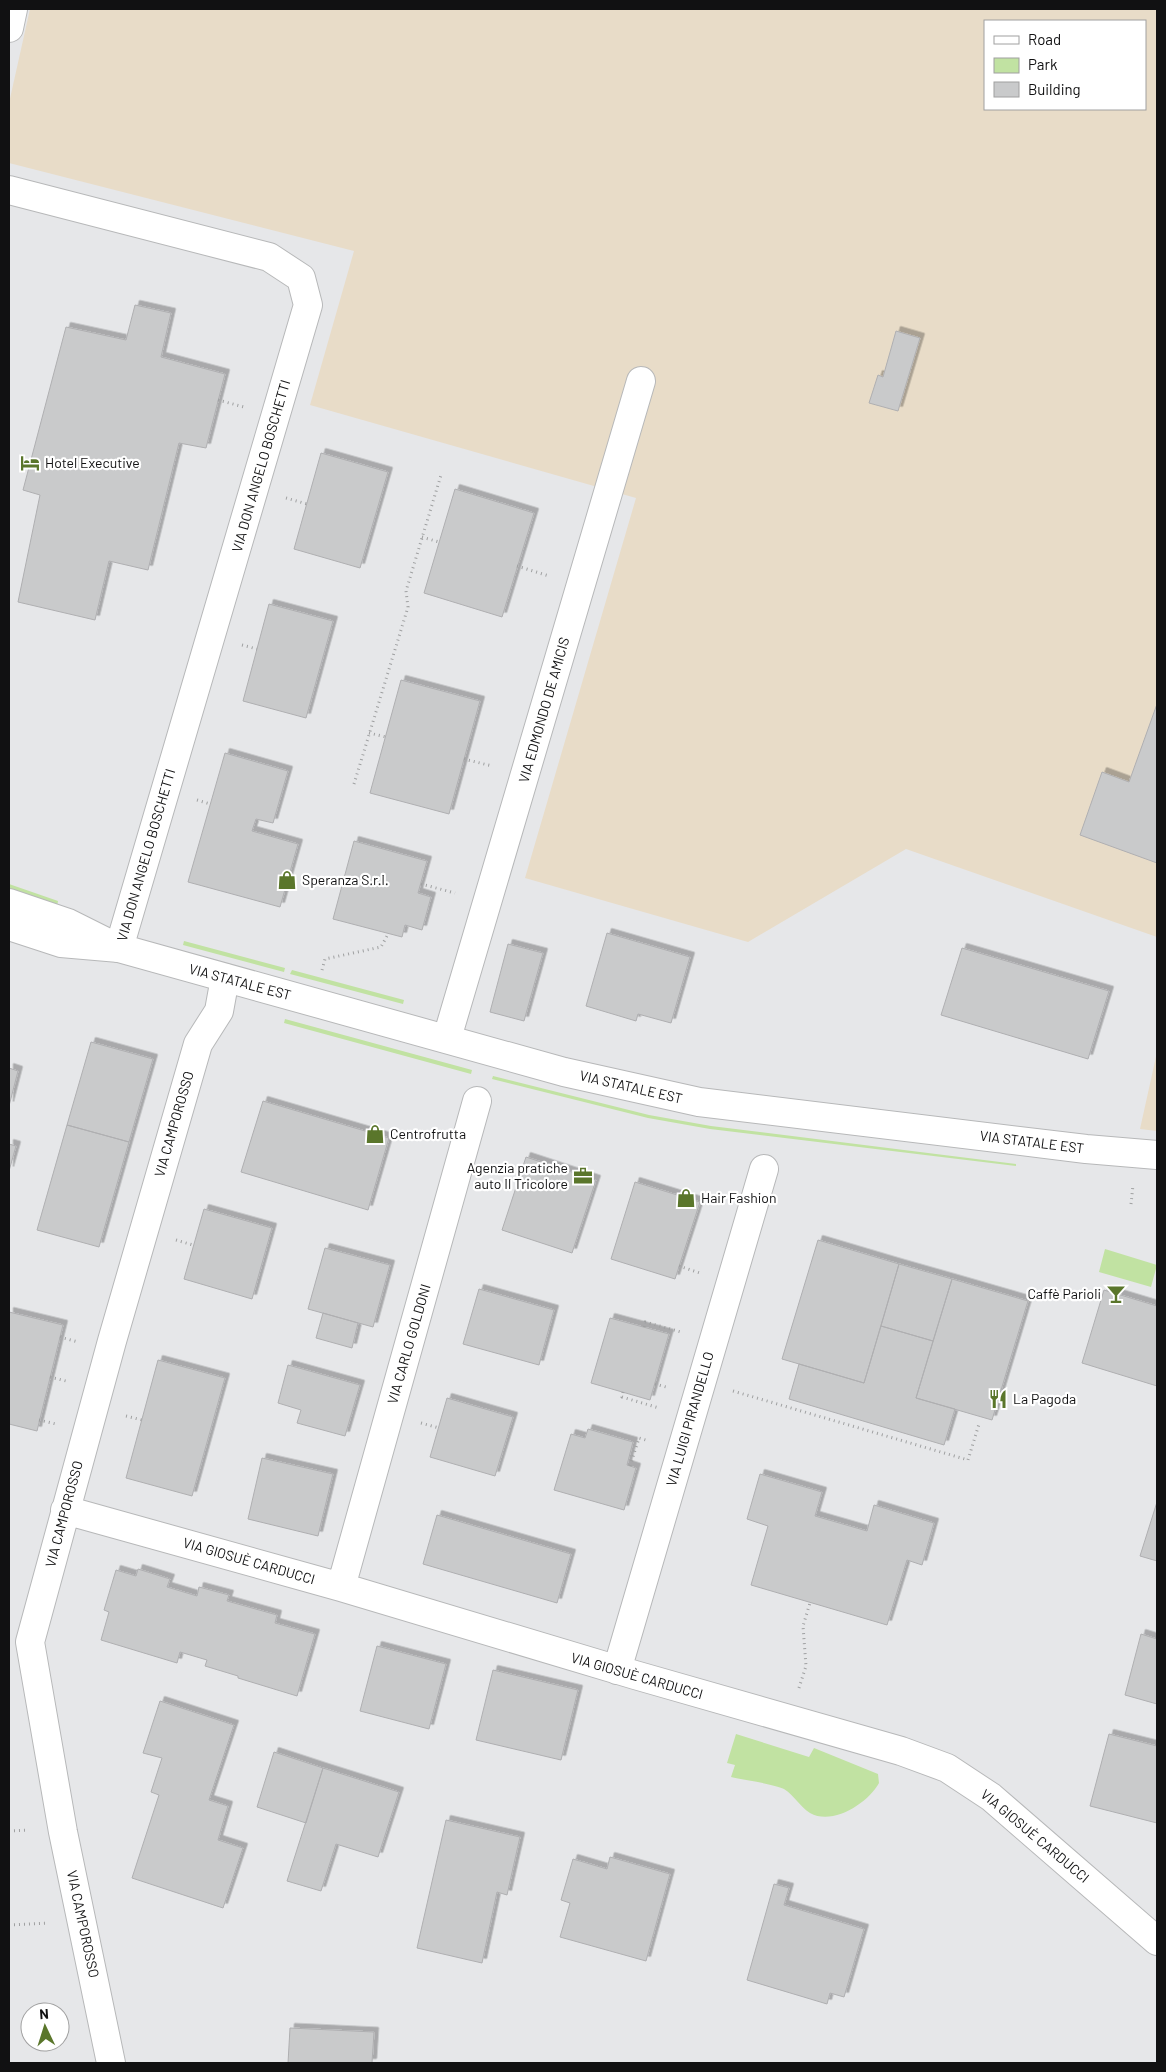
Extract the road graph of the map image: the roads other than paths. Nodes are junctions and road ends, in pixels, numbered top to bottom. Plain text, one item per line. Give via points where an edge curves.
1 (13, 9) edge
2 (9, 28) edge
3 (9, 190) edge
4 (641, 381) dead end
5 (9, 903) edge
6 (9, 926) edge
7 (119, 948) junction
8 (225, 978) junction
9 (447, 1038) junction
10 (477, 1101) dead end
11 (1157, 1155) edge
12 (764, 1168) dead end
13 (65, 1510) junction
14 (341, 1587) junction
15 (19, 1640) edge
16 (617, 1670) junction
17 (1157, 1941) edge
18 (111, 2063) edge

1 - 2 street
3 - 7 street, VIA DON ANGELO BOSCHETTI via 269,257 301,278 308,305
4 - 9 street, VIA EDMONDO DE AMICIS
5 - 7 street, VIA STATALE EST via 68,923
6 - 7 street, VIA STATALE EST via 61,943
7 - 8 street, VIA STATALE EST
8 - 9 street, VIA STATALE EST
8 - 13 street, VIA CAMPOROSSO via 219,1011 198,1044
9 - 11 street, VIA STATALE EST via 564,1072 699,1102
10 - 14 street, VIA CARLO GOLDONI
12 - 16 street, VIA LUIGI PIRANDELLO
13 - 14 street, VIA GIOSUÈ CARDUCCI
13 - 15 street, VIA CAMPOROSSO
14 - 16 street, VIA GIOSUÈ CARDUCCI
15 - 18 street, VIA CAMPOROSSO
16 - 17 street, VIA GIOSUÈ CARDUCCI via 947,1768 991,1797

